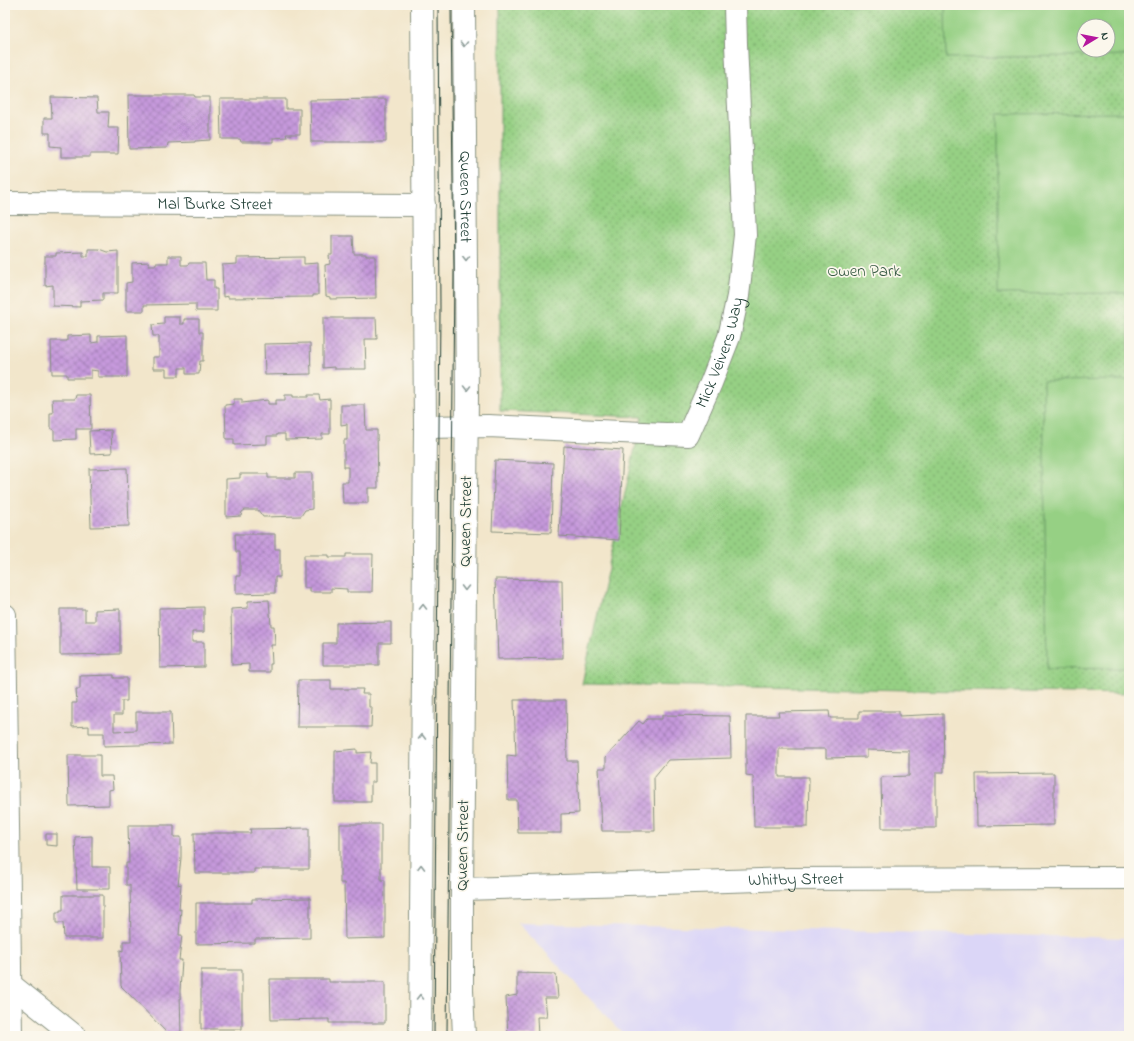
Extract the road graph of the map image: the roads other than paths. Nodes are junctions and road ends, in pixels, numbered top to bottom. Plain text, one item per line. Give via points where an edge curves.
1 (422, 5) edge
2 (464, 5) edge
3 (735, 5) edge
4 (5, 203) edge
5 (424, 205) junction
6 (467, 426) junction
7 (425, 427) junction
8 (5, 615) edge
9 (1129, 878) edge
10 (462, 889) junction
11 (8, 981) edge
12 (11, 1036) edge
13 (50, 1036) edge
14 (75, 1036) edge
15 (420, 1036) edge
16 (464, 1036) edge

1 - 5 street
2 -> 6 street, Queen Street
3 - 6 street, Mick Veivers Way via 745,235 738,296 729,338 688,435
4 - 5 street, Mal Burke Street
5 - 7 street
6 - 7 street, Mick Veivers Way
6 -> 10 street, Queen Street
15 -> 7 street
8 - 11 street
9 - 10 street, Whitby Street via 791,879
10 - 16 street, Queen Street
11 - 12 street
11 - 13 street
11 - 14 street

